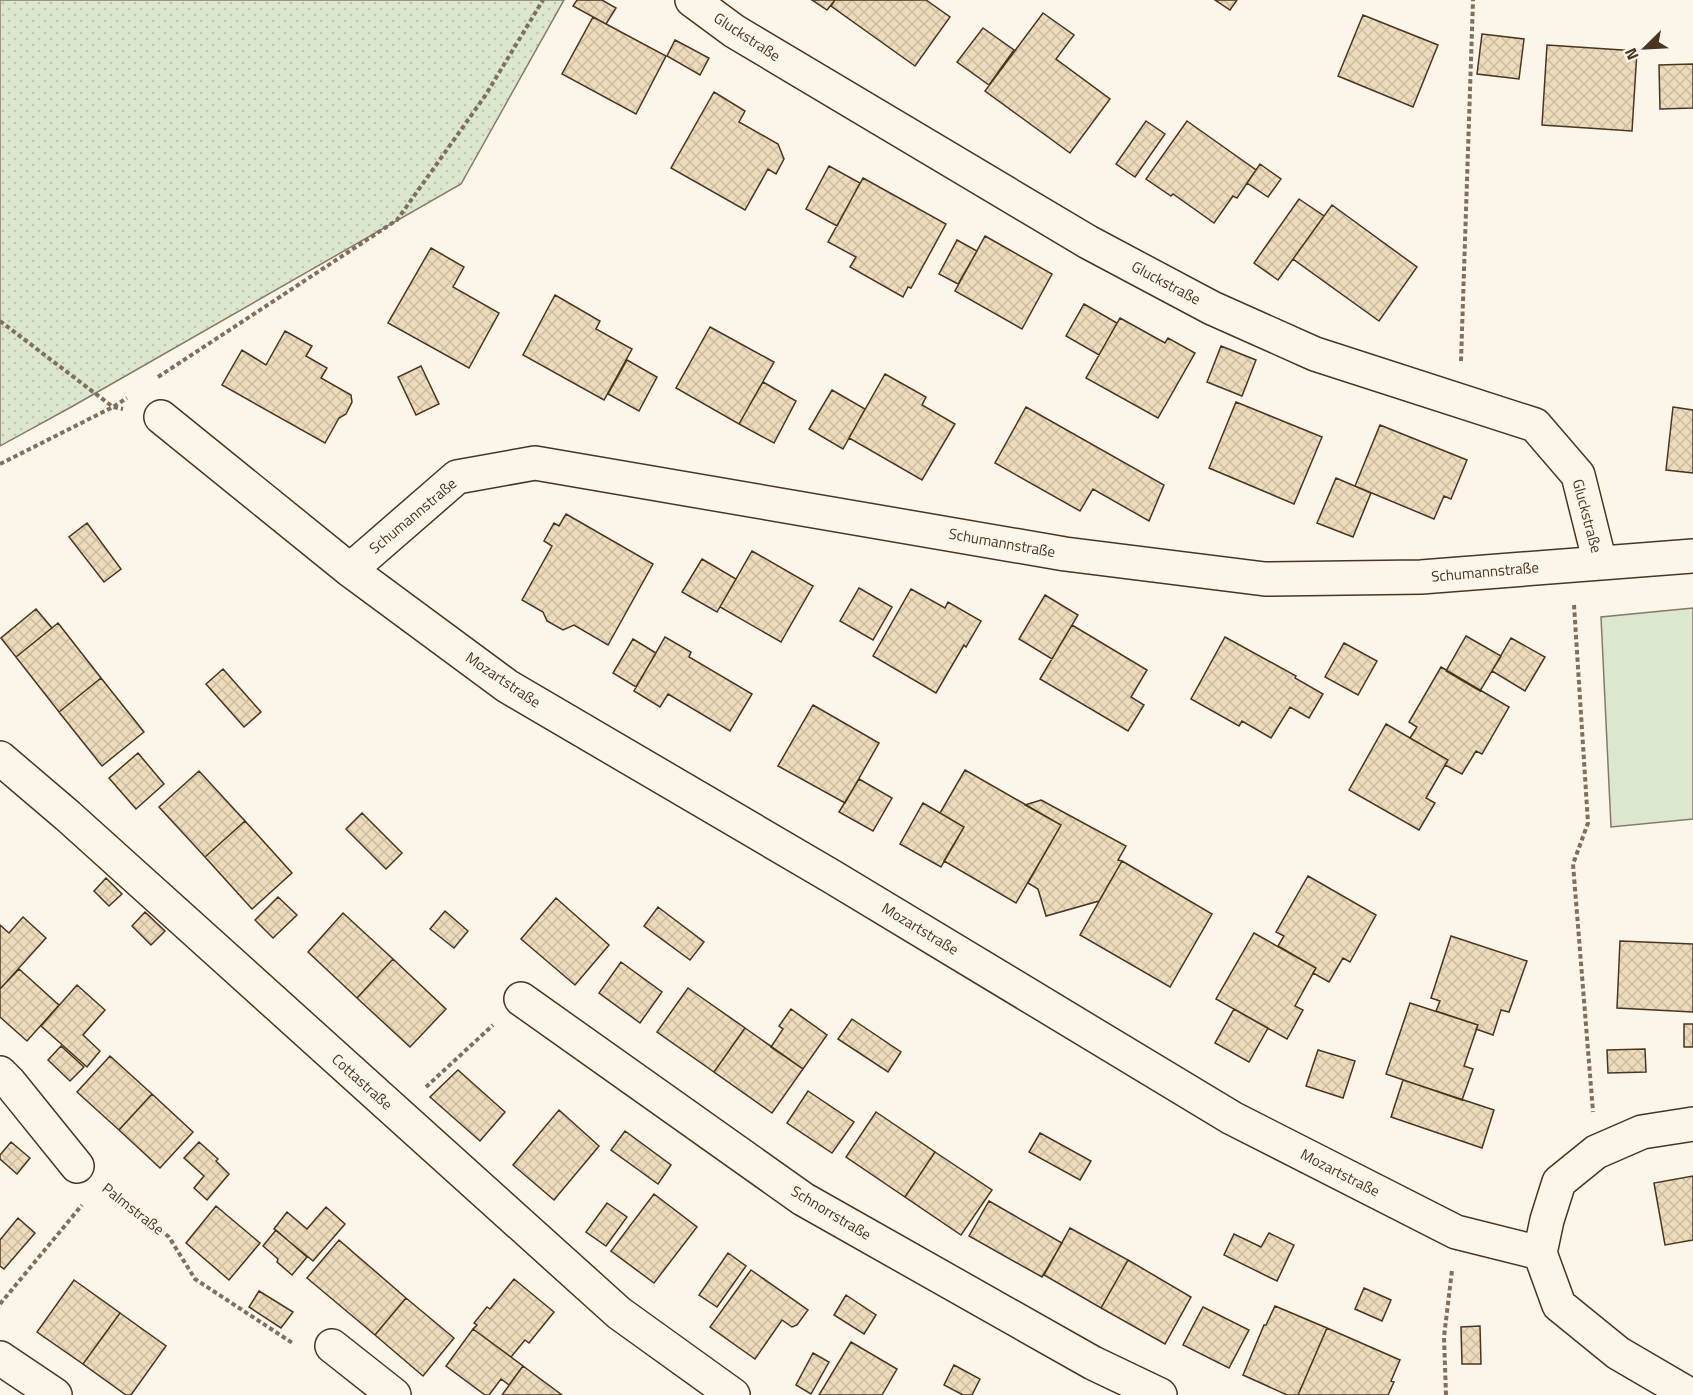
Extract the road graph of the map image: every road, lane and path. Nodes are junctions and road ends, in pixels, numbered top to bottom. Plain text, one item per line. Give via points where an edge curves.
1 (543, 0) edge
2 (692, 0) edge
3 (1473, 0) edge
4 (0, 321) edge
5 (152, 381) dead end
6 (133, 394) dead end
7 (1460, 400) junction
8 (113, 406) junction
9 (161, 417) dead end
10 (0, 465) edge
11 (1693, 556) edge
12 (1586, 564) junction
13 (350, 570) junction
14 (0, 758) edge
15 (521, 999) joint
16 (0, 1073) edge
17 (396, 1114) junction
18 (1693, 1124) edge
19 (1596, 1152) junction
20 (77, 1166) joint
21 (64, 1226) dead end
22 (1456, 1232) junction
23 (1540, 1253) junction
24 (0, 1304) edge
25 (317, 1348) joint
26 (0, 1358) edge
27 (55, 1395) edge
28 (394, 1395) edge
29 (733, 1395) edge
30 (1160, 1395) edge
31 (1446, 1395) edge
32 (1690, 1395) edge

1 - 5 path via 485,96 397,220
2 - 7 street, Gluckstraße via 734,31 1088,242 1212,308 1316,354
3 - 7 path
4 - 8 path
6 - 8 path
7 - 12 street, Gluckstraße via 1535,425 1578,475
8 - 10 path
9 - 13 street, Mozartstraße
11 - 12 street, Schumannstraße
12 - 13 street, Schumannstraße via 1421,578 1264,579 1065,554 535,463 457,477
12 - 19 path via 1588,823 1573,864
13 - 22 street, Mozartstraße via 507,686 1232,1118
14 - 17 street, Cottastraße
15 - 17 path
15 - 30 street, Schnorrstraße via 803,1199 1093,1363
16 - 20 street
17 - 29 street, Cottastraße via 619,1313
18 - 19 street via 1642,1132
19 - 23 street via 1559,1182
20 - 25 path, Palmstraße via 169,1237 195,1279
21 - 24 path
22 - 23 street, Mozartstraße
22 - 31 path via 1444,1337
23 - 32 street via 1559,1305 1618,1353
25 - 28 street
26 - 27 street

